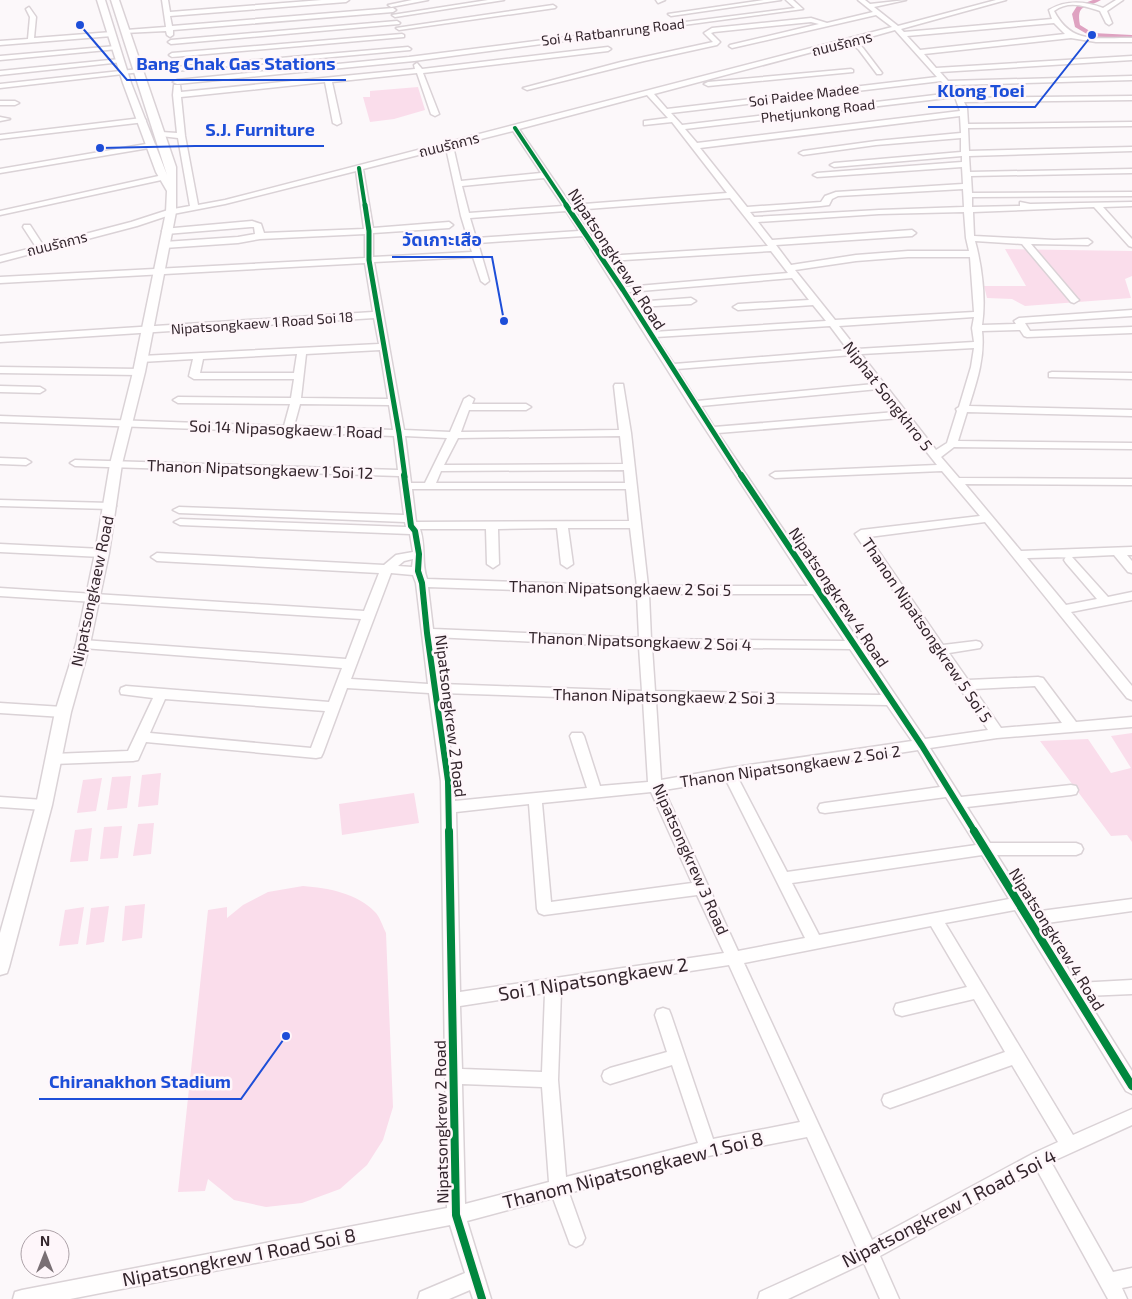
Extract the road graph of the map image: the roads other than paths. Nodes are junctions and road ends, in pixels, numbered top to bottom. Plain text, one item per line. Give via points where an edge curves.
1 (101, 0) edge
2 (115, 0) edge
3 (346, 0) edge
4 (425, 0) edge
5 (501, 0) edge
6 (658, 0) edge
7 (662, 0) edge
8 (778, 0) edge
9 (789, 0) edge
10 (861, 0) edge
11 (903, 0) edge
12 (1003, 0) edge
13 (1120, 0) edge
14 (168, 1) edge
15 (1078, 1) edge
16 (868, 6) junction
17 (553, 7) dead end
18 (29, 9) dead end
19 (1101, 9) junction
20 (878, 13) junction
21 (167, 14) junction
22 (671, 14) dead end
23 (395, 17) edge
24 (1055, 21) junction
25 (1109, 23) dead end
26 (828, 24) junction
27 (169, 28) junction
28 (776, 28) dead end
29 (901, 31) junction
30 (126, 32) junction
31 (112, 34) junction
32 (788, 35) junction
33 (1069, 36) junction
34 (31, 40) junction
35 (1132, 40) edge
36 (852, 41) junction
37 (171, 42) junction
38 (0, 43) edge
39 (732, 46) dead end
40 (491, 47) junction
41 (116, 48) junction
42 (408, 49) junction
43 (608, 49) dead end
44 (920, 52) junction
45 (172, 55) junction
46 (0, 58) edge
47 (306, 58) junction
48 (413, 58) junction
49 (1132, 58) edge
50 (120, 61) junction
51 (504, 61) junction
52 (175, 69) junction
53 (311, 69) junction
54 (934, 70) junction
55 (139, 71) junction
56 (851, 71) dead end
57 (420, 72) junction
58 (0, 73) edge
59 (879, 73) dead end
60 (124, 74) junction
61 (1132, 78) edge
62 (328, 80) junction
63 (944, 81) junction
64 (177, 82) junction
65 (688, 83) junction
66 (0, 86) edge
67 (527, 88) dead end
68 (649, 93) junction
69 (177, 94) junction
70 (958, 98) junction
71 (1132, 98) edge
72 (15, 103) dead end
73 (0, 104) edge
74 (666, 111) junction
75 (963, 113) junction
76 (435, 114) dead end
77 (142, 120) junction
78 (337, 123) dead end
79 (647, 123) dead end
80 (676, 124) junction
81 (1132, 124) edge
82 (964, 126) junction
83 (515, 128) junction
84 (161, 134) junction
85 (965, 135) junction
86 (182, 136) junction
87 (0, 137) edge
88 (152, 145) junction
89 (449, 145) junction
90 (694, 146) junction
91 (1132, 149) edge
92 (382, 152) dead end
93 (803, 152) dead end
94 (967, 155) junction
95 (390, 160) junction
96 (186, 161) junction
97 (51, 162) junction
98 (60, 164) dead end
99 (967, 164) junction
100 (834, 165) dead end
101 (171, 167) junction
102 (359, 168) junction
103 (0, 171) edge
104 (1132, 171) edge
105 (967, 174) junction
106 (547, 175) junction
107 (817, 175) dead end
108 (163, 177) junction
109 (458, 184) junction
110 (170, 189) junction
111 (1132, 194) edge
112 (732, 195) junction
113 (968, 198) junction
114 (1132, 204) edge
115 (1097, 205) junction
116 (194, 208) junction
117 (568, 208) junction
118 (744, 210) junction
119 (171, 212) junction
120 (0, 213) edge
121 (465, 216) junction
122 (751, 220) junction
123 (449, 225) dead end
124 (27, 227) dead end
125 (369, 232) junction
126 (584, 233) junction
127 (912, 233) dead end
128 (260, 236) junction
129 (165, 238) junction
130 (970, 238) junction
131 (473, 241) junction
132 (1024, 241) junction
133 (1088, 242) dead end
134 (1132, 244) edge
135 (772, 246) junction
136 (41, 248) junction
137 (478, 254) junction
138 (974, 254) junction
139 (0, 259) edge
140 (602, 259) junction
141 (369, 260) junction
142 (158, 271) junction
143 (791, 271) junction
144 (0, 280) edge
145 (485, 281) dead end
146 (623, 290) junction
147 (1074, 300) dead end
148 (691, 301) dead end
149 (816, 302) junction
150 (633, 306) junction
151 (738, 307) dead end
152 (1132, 313) edge
153 (979, 314) junction
154 (378, 315) junction
155 (833, 324) junction
156 (1023, 327) junction
157 (977, 328) junction
158 (1132, 330) edge
159 (147, 331) junction
160 (650, 335) junction
161 (0, 339) edge
162 (979, 345) junction
163 (384, 347) junction
164 (302, 350) junction
165 (854, 352) junction
166 (200, 356) junction
167 (140, 365) junction
168 (671, 367) junction
169 (0, 370) edge
170 (1052, 375) dead end
171 (300, 376) junction
172 (1132, 376) edge
173 (619, 386) dead end
174 (881, 386) junction
175 (0, 389) edge
176 (40, 390) dead end
177 (178, 400) dead end
178 (296, 402) junction
179 (393, 402) junction
180 (694, 404) junction
181 (526, 406) dead end
182 (962, 409) junction
183 (1132, 413) edge
184 (903, 415) junction
185 (0, 419) edge
186 (126, 424) junction
187 (288, 430) junction
188 (712, 430) junction
189 (399, 433) junction
190 (626, 433) junction
191 (454, 435) junction
192 (952, 444) junction
193 (1132, 446) edge
194 (936, 456) junction
195 (0, 460) edge
196 (26, 462) dead end
197 (75, 463) dead end
198 (116, 464) junction
199 (630, 467) junction
200 (437, 468) junction
201 (946, 468) junction
202 (775, 475) dead end
203 (404, 480) junction
204 (958, 481) junction
205 (1132, 482) edge
206 (630, 486) junction
207 (428, 487) junction
208 (0, 503) edge
209 (110, 506) junction
210 (180, 510) dead end
211 (988, 518) junction
212 (180, 522) dead end
213 (492, 524) junction
214 (562, 524) junction
215 (636, 524) junction
216 (412, 525) junction
217 (0, 548) edge
218 (1132, 551) edge
219 (1118, 552) junction
220 (102, 554) junction
221 (419, 554) junction
222 (1017, 555) junction
223 (157, 557) dead end
224 (1070, 560) dead end
225 (493, 564) dead end
226 (567, 564) dead end
227 (1132, 569) edge
228 (386, 570) junction
229 (420, 577) junction
230 (643, 590) junction
231 (819, 590) junction
232 (0, 592) edge
233 (93, 596) junction
234 (1132, 596) edge
235 (1105, 601) junction
236 (1064, 610) junction
237 (368, 615) junction
238 (427, 633) junction
239 (645, 643) junction
240 (83, 644) junction
241 (853, 645) junction
242 (976, 645) dead end
243 (939, 650) junction
244 (349, 664) junction
245 (342, 683) junction
246 (1128, 683) edge
247 (964, 685) junction
248 (435, 690) junction
249 (126, 691) dead end
250 (161, 694) junction
251 (1132, 695) edge
252 (649, 696) junction
253 (892, 700) junction
254 (0, 708) edge
255 (333, 708) junction
256 (63, 712) junction
257 (1132, 722) edge
258 (1073, 728) junction
259 (997, 733) junction
260 (577, 736) dead end
261 (142, 737) junction
262 (922, 746) junction
263 (53, 759) junction
264 (729, 773) junction
265 (655, 786) junction
266 (1071, 790) dead end
267 (595, 791) junction
268 (953, 797) junction
269 (535, 798) junction
270 (0, 802) edge
271 (44, 805) junction
272 (449, 807) junction
273 (825, 808) dead end
274 (986, 849) junction
275 (1076, 849) dead end
276 (782, 878) junction
277 (702, 888) junction
278 (1019, 903) junction
279 (1132, 906) edge
280 (1029, 919) junction
281 (935, 920) junction
282 (814, 942) junction
283 (734, 958) junction
284 (0, 966) edge
285 (553, 986) junction
286 (1132, 987) edge
287 (1072, 990) junction
288 (978, 992) junction
289 (452, 1000) junction
290 (902, 1009) dead end
291 (663, 1015) dead end
292 (677, 1056) junction
293 (1016, 1056) junction
294 (454, 1076) junction
295 (610, 1076) dead end
296 (550, 1080) junction
297 (1132, 1086) edge
298 (890, 1100) dead end
299 (1132, 1117) edge
300 (811, 1128) junction
301 (1070, 1146) junction
302 (708, 1148) junction
303 (1040, 1159) junction
304 (558, 1188) junction
305 (456, 1215) junction
306 (576, 1238) dead end
307 (868, 1252) junction
308 (1132, 1276) edge
309 (476, 1278) junction
310 (1108, 1282) junction
311 (22, 1299) edge
312 (427, 1299) edge
313 (482, 1299) edge
314 (767, 1299) edge
315 (890, 1299) edge
316 (1118, 1299) edge

1 - 31 main road
2 - 30 main road, Nipatsongkaew Road
3 - 21 street
4 - 23 street
5 - 23 street
6 - 7 street
8 - 22 street
9 - 40 street, Soi 4 Ratbanrung Road via 800,9
10 - 16 street
11 - 16 street
12 - 29 street
13 - 19 street
14 - 21 street
15 - 19 street
15 - 24 street via 1051,10
16 - 20 street
17 - 23 street
18 - 34 street via 33,18
19 - 25 street
20 - 26 street
20 - 29 street
21 - 27 street
23 - 27 street
23 - 37 street
23 - 42 street
23 - 45 street
24 - 29 street
24 - 33 street
26 - 32 street
26 - 67 street via 811,20 712,30 707,33 716,44 633,60
27 - 30 street
27 - 37 street
28 - 32 street
29 - 36 street, ถนนรัถการ
29 - 44 street
30 - 55 main road, Nipatsongkaew Road
31 - 34 street
31 - 41 main road
32 - 39 street
33 - 35 street via 1098,41
33 - 44 street
34 - 38 street
36 - 59 street
36 - 65 street, ถนนรัถการ
37 - 45 street
40 - 48 street, Soi 4 Ratbanrung Road
40 - 51 street
41 - 46 street
41 - 50 main road
42 - 47 street
42 - 48 street
43 - 51 street
44 - 54 street
45 - 52 street
47 - 52 street
47 - 53 street
48 - 53 street, Soi 4 Ratbanrung Road
48 - 57 street
49 - 54 street
50 - 58 street
50 - 60 main road
51 - 57 street
52 - 64 street
53 - 64 street, Soi 4 Ratbanrung Road
54 - 63 street
55 - 60 street
55 - 84 main road, Nipatsongkaew Road
56 - 65 street via 699,85
57 - 62 street
57 - 76 street
60 - 66 street
60 - 77 main road
61 - 63 street, Soi Paidee Madee
62 - 69 street
62 - 78 street
63 - 70 street
63 - 74 street, Soi Paidee Madee
64 - 69 street
65 - 68 street, ถนนรัถการ
68 - 74 street, Niphat Songkhro 5
68 - 83 street, ถนนรัถการ
69 - 86 street
70 - 71 street, Phetjunkong Road
70 - 75 street
70 - 80 street, Phetjunkong Road
72 - 73 street
74 - 80 street, Niphat Songkhro 5
75 - 82 street
75 - 90 street
77 - 87 street
77 - 88 main road
79 - 80 street, Phetjunkong Road
80 - 90 street, Niphat Songkhro 5
81 - 82 street
82 - 85 street
83 - 89 street, ถนนรัถการ
83 - 106 street, Nipatsongkrew 4 Road
84 - 86 street
84 - 101 main road, Nipatsongkaew Road
85 - 93 street
85 - 94 street
86 - 96 street
88 - 97 street
88 - 108 main road
89 - 95 street, ถนนรัถการ
89 - 109 street
90 - 112 street, Niphat Songkhro 5
91 - 94 street
92 - 95 street
94 - 99 street
94 - 100 street
95 - 102 street, ถนนรัถการ
96 - 101 street
96 - 116 street
97 - 98 street
97 - 103 street
99 - 105 street
99 - 107 street
101 - 110 main road, Nipatsongkaew Road
102 - 116 street, ถนนรัถการ
102 - 125 street, Nipatsongkrew 2 Road
104 - 105 street
105 - 113 street
106 - 109 street
106 - 117 street, Nipatsongkrew 4 Road
108 - 110 main road
108 - 120 street
109 - 121 street
110 - 119 main road, Nipatsongkaew Road
111 - 113 street
112 - 117 street
112 - 118 street, Niphat Songkhro 5
113 - 115 street via 1021,208
113 - 118 street via 836,194 821,204
113 - 122 street via 878,212
113 - 130 street
114 - 115 street
115 - 134 street
116 - 119 street, ถนนรัถการ
117 - 121 street
117 - 126 street, Nipatsongkrew 4 Road
118 - 122 street, Niphat Songkhro 5
119 - 129 main road, Nipatsongkaew Road
119 - 136 street, ถนนรัถการ
121 - 131 street
122 - 135 street, Niphat Songkhro 5
123 - 125 street
124 - 136 street
125 - 128 street
125 - 141 street, Nipatsongkrew 2 Road
126 - 131 street
126 - 140 street, Nipatsongkrew 4 Road
127 - 135 street
128 - 129 street via 238,240
128 - 129 street via 258,226 252,224
129 - 142 main road, Nipatsongkaew Road
130 - 132 street
130 - 138 street
131 - 137 street
132 - 133 street
132 - 147 street
135 - 140 street
135 - 143 street, Niphat Songkhro 5
136 - 139 street, ถนนรัถการ
137 - 141 street
137 - 145 street
138 - 143 street via 856,258
138 - 153 street
140 - 146 street, Nipatsongkrew 4 Road
141 - 142 street
141 - 154 street, Nipatsongkrew 2 Road
142 - 144 street
142 - 159 main road, Nipatsongkaew Road
143 - 146 street
143 - 149 street, Niphat Songkhro 5
146 - 150 street, Nipatsongkrew 4 Road
148 - 150 street
149 - 151 street
149 - 155 street, Niphat Songkhro 5
150 - 160 street, Nipatsongkrew 4 Road
152 - 156 street via 1019,321
153 - 155 street
153 - 157 street
154 - 159 street, Nipatsongkaew 1 Road Soi 18
154 - 163 street, Nipatsongkrew 2 Road
155 - 160 street
155 - 165 street, Niphat Songkhro 5
156 - 157 street
156 - 158 street via 1027,334
157 - 162 street
159 - 161 street, Nipatsongkaew 1 Road Soi 18
159 - 167 main road, Nipatsongkaew Road
160 - 168 street, Nipatsongkrew 4 Road
162 - 165 street
162 - 182 street via 976,367
163 - 164 street
163 - 179 street, Nipatsongkrew 2 Road
164 - 166 street
164 - 171 street
165 - 168 street
165 - 174 street, Niphat Songkhro 5
166 - 167 street
166 - 171 street via 194,376
167 - 169 street
167 - 186 main road, Nipatsongkaew Road
168 - 180 street, Nipatsongkrew 4 Road
170 - 172 street
171 - 178 street
173 - 190 street, Nipatsongkrew 3 Road
174 - 180 street
174 - 184 street, Niphat Songkhro 5
175 - 176 street
177 - 178 street
178 - 179 street
178 - 187 street
179 - 189 street, Nipatsongkrew 2 Road
180 - 188 street, Nipatsongkrew 4 Road
181 - 191 street via 468,403
182 - 183 street
182 - 192 street
184 - 188 street
184 - 194 street, Niphat Songkhro 5
185 - 186 street, Soi 14 Nipasogkaew 1 Road
186 - 187 street, Soi 14 Nipasogkaew 1 Road
186 - 198 main road, Nipatsongkaew Road
187 - 189 street, Soi 14 Nipasogkaew 1 Road
188 - 231 street, Nipatsongkrew 4 Road
189 - 191 street, Soi 14 Nipasogkaew 1 Road
189 - 203 street, Nipatsongkrew 2 Road
190 - 191 street, Soi 14 Nipasogkaew 1 Road
190 - 199 street, Nipatsongkrew 3 Road
191 - 200 street
192 - 193 street
192 - 194 street
194 - 201 street, Niphat Songkhro 5
195 - 196 street
197 - 198 street, Thanon Nipatsongkaew 1 Soi 12
198 - 203 street, Thanon Nipatsongkaew 1 Soi 12
198 - 209 main road, Nipatsongkaew Road
199 - 200 street
199 - 206 street, Nipatsongkrew 3 Road
200 - 207 street
201 - 202 street
201 - 204 street, Niphat Songkhro 5
203 - 207 street, Thanon Nipatsongkaew 1 Soi 12
203 - 216 street, Nipatsongkrew 2 Road
204 - 205 street
204 - 211 street, Niphat Songkhro 5
206 - 207 street, Thanon Nipatsongkaew 1 Soi 12
206 - 215 street, Nipatsongkrew 3 Road
208 - 209 street
209 - 220 main road, Nipatsongkaew Road
210 - 216 street
211 - 222 street, Niphat Songkhro 5
211 - 243 street, Thanon Nipatsongkrew 5 Soi 5 via 861,534
212 - 216 street
213 - 214 street
213 - 216 street
213 - 225 street
214 - 215 street
214 - 226 street
215 - 230 street, Nipatsongkrew 3 Road
216 - 221 street, Nipatsongkrew 2 Road
217 - 220 street
218 - 219 street
219 - 222 street
219 - 227 street
220 - 233 main road, Nipatsongkaew Road
221 - 228 street via 400,558
221 - 229 street, Nipatsongkrew 2 Road
222 - 236 street, Niphat Songkhro 5
223 - 228 street, Thanon Nipatsongkaew 2 Soi 5
224 - 235 street
228 - 229 street, Thanon Nipatsongkaew 2 Soi 5
228 - 237 street
229 - 230 street, Thanon Nipatsongkaew 2 Soi 5
229 - 238 street, Nipatsongkrew 2 Road
230 - 231 street, Thanon Nipatsongkaew 2 Soi 5
230 - 239 street, Nipatsongkrew 3 Road
231 - 241 street, Nipatsongkrew 4 Road
232 - 233 street
233 - 237 street
233 - 240 main road, Nipatsongkaew Road
234 - 235 street
235 - 236 street
236 - 246 street, Niphat Songkhro 5
237 - 244 street
238 - 239 street, Thanon Nipatsongkaew 2 Soi 4
238 - 248 street, Nipatsongkrew 2 Road
239 - 241 street, Thanon Nipatsongkaew 2 Soi 4
239 - 252 street, Nipatsongkrew 3 Road
240 - 244 street
240 - 256 main road, Nipatsongkaew Road
241 - 253 street, Nipatsongkrew 4 Road
242 - 243 street
243 - 247 street, Thanon Nipatsongkrew 5 Soi 5
244 - 245 street
245 - 248 street, Thanon Nipatsongkaew 2 Soi 3
245 - 255 street
246 - 251 street, Niphat Songkhro 5
247 - 258 street via 1038,681
247 - 259 street, Thanon Nipatsongkrew 5 Soi 5
248 - 252 street, Thanon Nipatsongkaew 2 Soi 3
248 - 272 street, Nipatsongkrew 2 Road
249 - 250 street
250 - 255 street
250 - 261 street
252 - 253 street, Thanon Nipatsongkaew 2 Soi 3
252 - 265 street, Nipatsongkrew 3 Road
253 - 262 street, Nipatsongkrew 4 Road
254 - 256 street
255 - 261 street via 316,753
256 - 263 main road, Nipatsongkaew Road
257 - 258 street, Thanon Nipatsongkaew 2 Soi 2
258 - 259 street, Thanon Nipatsongkaew 2 Soi 2
259 - 262 street, Thanon Nipatsongkaew 2 Soi 2
260 - 267 street
261 - 263 street via 133,756
262 - 264 street, Thanon Nipatsongkaew 2 Soi 2
262 - 268 street, Nipatsongkrew 4 Road
263 - 271 main road, Nipatsongkaew Road
264 - 265 street, Thanon Nipatsongkaew 2 Soi 2
264 - 276 street
265 - 267 street, Thanon Nipatsongkaew 2 Soi 2
265 - 277 street, Nipatsongkrew 3 Road
266 - 268 street
267 - 269 street, Thanon Nipatsongkaew 2 Soi 2
268 - 273 street
268 - 274 street, Nipatsongkrew 4 Road
269 - 272 street, Thanon Nipatsongkaew 2 Soi 2
269 - 277 street via 544,909
270 - 271 street
271 - 284 main road, Nipatsongkaew Road
272 - 289 street, Nipatsongkrew 2 Road
274 - 275 street
274 - 276 street
274 - 278 street, Nipatsongkrew 4 Road
276 - 282 street
277 - 283 street, Nipatsongkrew 3 Road
278 - 280 street, Nipatsongkrew 4 Road
278 - 281 street, Soi 1 Nipatsongkaew 2
279 - 280 street
280 - 287 street, Nipatsongkrew 4 Road
281 - 282 street, Soi 1 Nipatsongkaew 2
281 - 288 street
282 - 283 street, Soi 1 Nipatsongkaew 2
283 - 285 street, Soi 1 Nipatsongkaew 2
283 - 300 street, Nipatsongkrew 3 Road
285 - 289 street, Soi 1 Nipatsongkaew 2
285 - 296 street
286 - 287 street
287 - 297 street, Nipatsongkrew 4 Road
288 - 290 street
288 - 293 street
289 - 294 street, Nipatsongkrew 2 Road
291 - 292 street
292 - 295 street
292 - 302 street
293 - 298 street
293 - 301 street
294 - 296 street
294 - 305 street, Nipatsongkrew 2 Road
296 - 304 street
299 - 301 street, Nipatsongkrew 1 Road Soi 4
300 - 302 street, Thanom Nipatsongkaew 1 Soi 8
300 - 307 street, Nipatsongkrew 3 Road
301 - 303 street, Nipatsongkrew 1 Road Soi 4
302 - 304 street, Thanom Nipatsongkaew 1 Soi 8
303 - 307 street, Nipatsongkrew 1 Road Soi 4
303 - 310 street
304 - 305 street, Thanom Nipatsongkaew 1 Soi 8
304 - 306 street
305 - 309 street, Nipatsongkrew 2 Road
305 - 311 street, Nipatsongkrew 1 Road Soi 8
307 - 314 street, Nipatsongkrew 1 Road Soi 4
307 - 315 street, Nipatsongkrew 3 Road
308 - 310 street
309 - 312 street
309 - 313 street, Nipatsongkrew 2 Road
310 - 316 street

